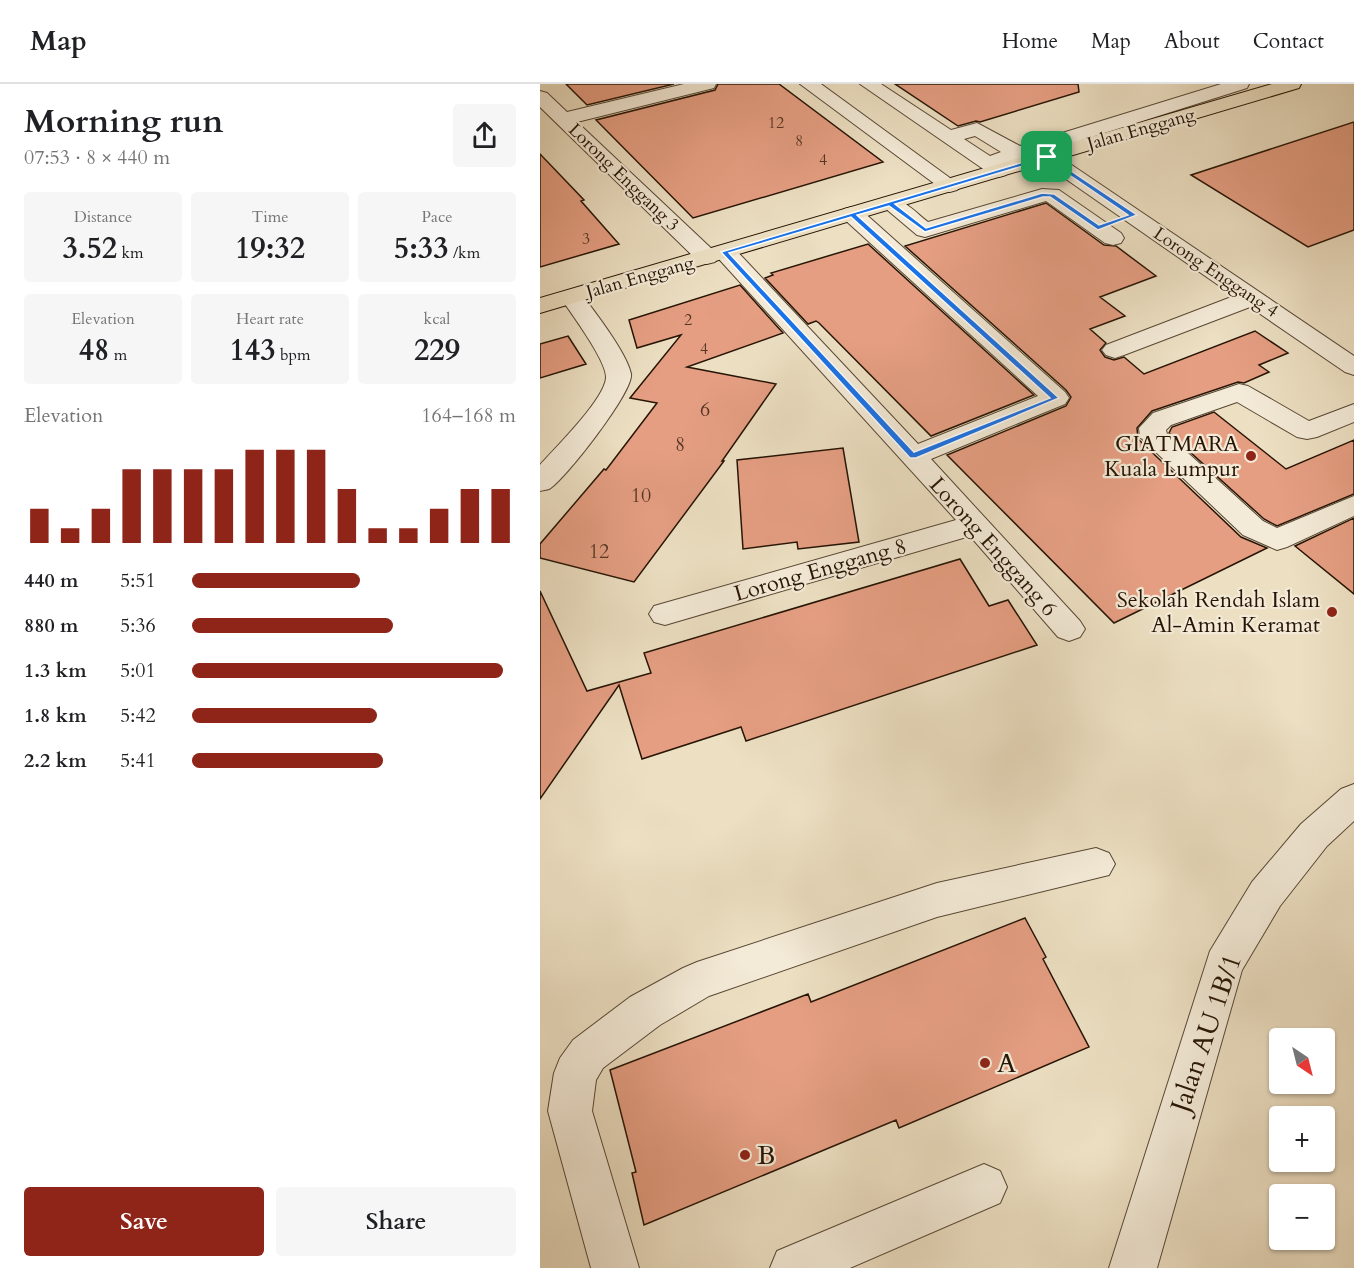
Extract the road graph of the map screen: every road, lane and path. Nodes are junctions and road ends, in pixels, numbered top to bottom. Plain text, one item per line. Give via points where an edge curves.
1 (707, 84) edge
2 (809, 84) edge
3 (869, 84) edge
4 (1240, 84) edge
5 (1292, 84) edge
6 (540, 97) edge
7 (564, 120) junction
8 (949, 137) junction
9 (1017, 153) junction
10 (1047, 157) junction
11 (993, 167) junction
12 (950, 186) junction
13 (890, 203) junction
14 (852, 214) junction
15 (1133, 215) junction
16 (716, 255) junction
17 (572, 297) junction
18 (1253, 297) junction
19 (540, 306) edge
20 (1114, 350) dead end
21 (1354, 367) edge
22 (1354, 412) edge
23 (913, 456) junction
24 (540, 482) edge
25 (1354, 505) edge
26 (976, 524) junction
27 (665, 614) dead end
28 (1069, 629) dead end
29 (1354, 799) edge
30 (1096, 864) dead end
31 (984, 1187) dead end
32 (615, 1268) edge
33 (794, 1268) edge
34 (1133, 1268) edge

1 - 7 street
2 - 12 street
3 - 8 street
4 - 9 street
5 - 10 main road, Jalan Enggang
6 - 7 street, Lorong Enggang 3
7 - 16 street, Lorong Enggang 3
8 - 9 street via 977,129
8 - 11 street
9 - 11 street
10 - 11 main road, Jalan Enggang
10 - 15 street, Lorong Enggang 4
11 - 12 main road, Jalan Enggang
12 - 13 main road, Jalan Enggang
13 - 14 main road, Jalan Enggang
13 - 15 street via 925,230 1042,195 1051,195 1106,233
14 - 16 main road, Jalan Enggang
14 - 23 street via 1056,398
15 - 18 street, Lorong Enggang 4
16 - 17 main road, Jalan Enggang
16 - 23 street, Lorong Enggang 6
17 - 19 main road, Jalan Enggang
17 - 24 street via 620,378 617,391 606,406
18 - 20 street
18 - 21 street, Lorong Enggang 4
22 - 25 street via 1307,431 1239,392 1162,419 1152,428 1154,437 1253,528 1277,540
23 - 26 street, Lorong Enggang 6
26 - 27 street, Lorong Enggang 8
26 - 28 street, Lorong Enggang 6
29 - 34 street, Jalan AU 1B/1 via 1314,835 1266,894 1224,964
30 - 32 street via 937,900 697,981 645,1011 588,1054 575,1073 570,1111
31 - 33 street

